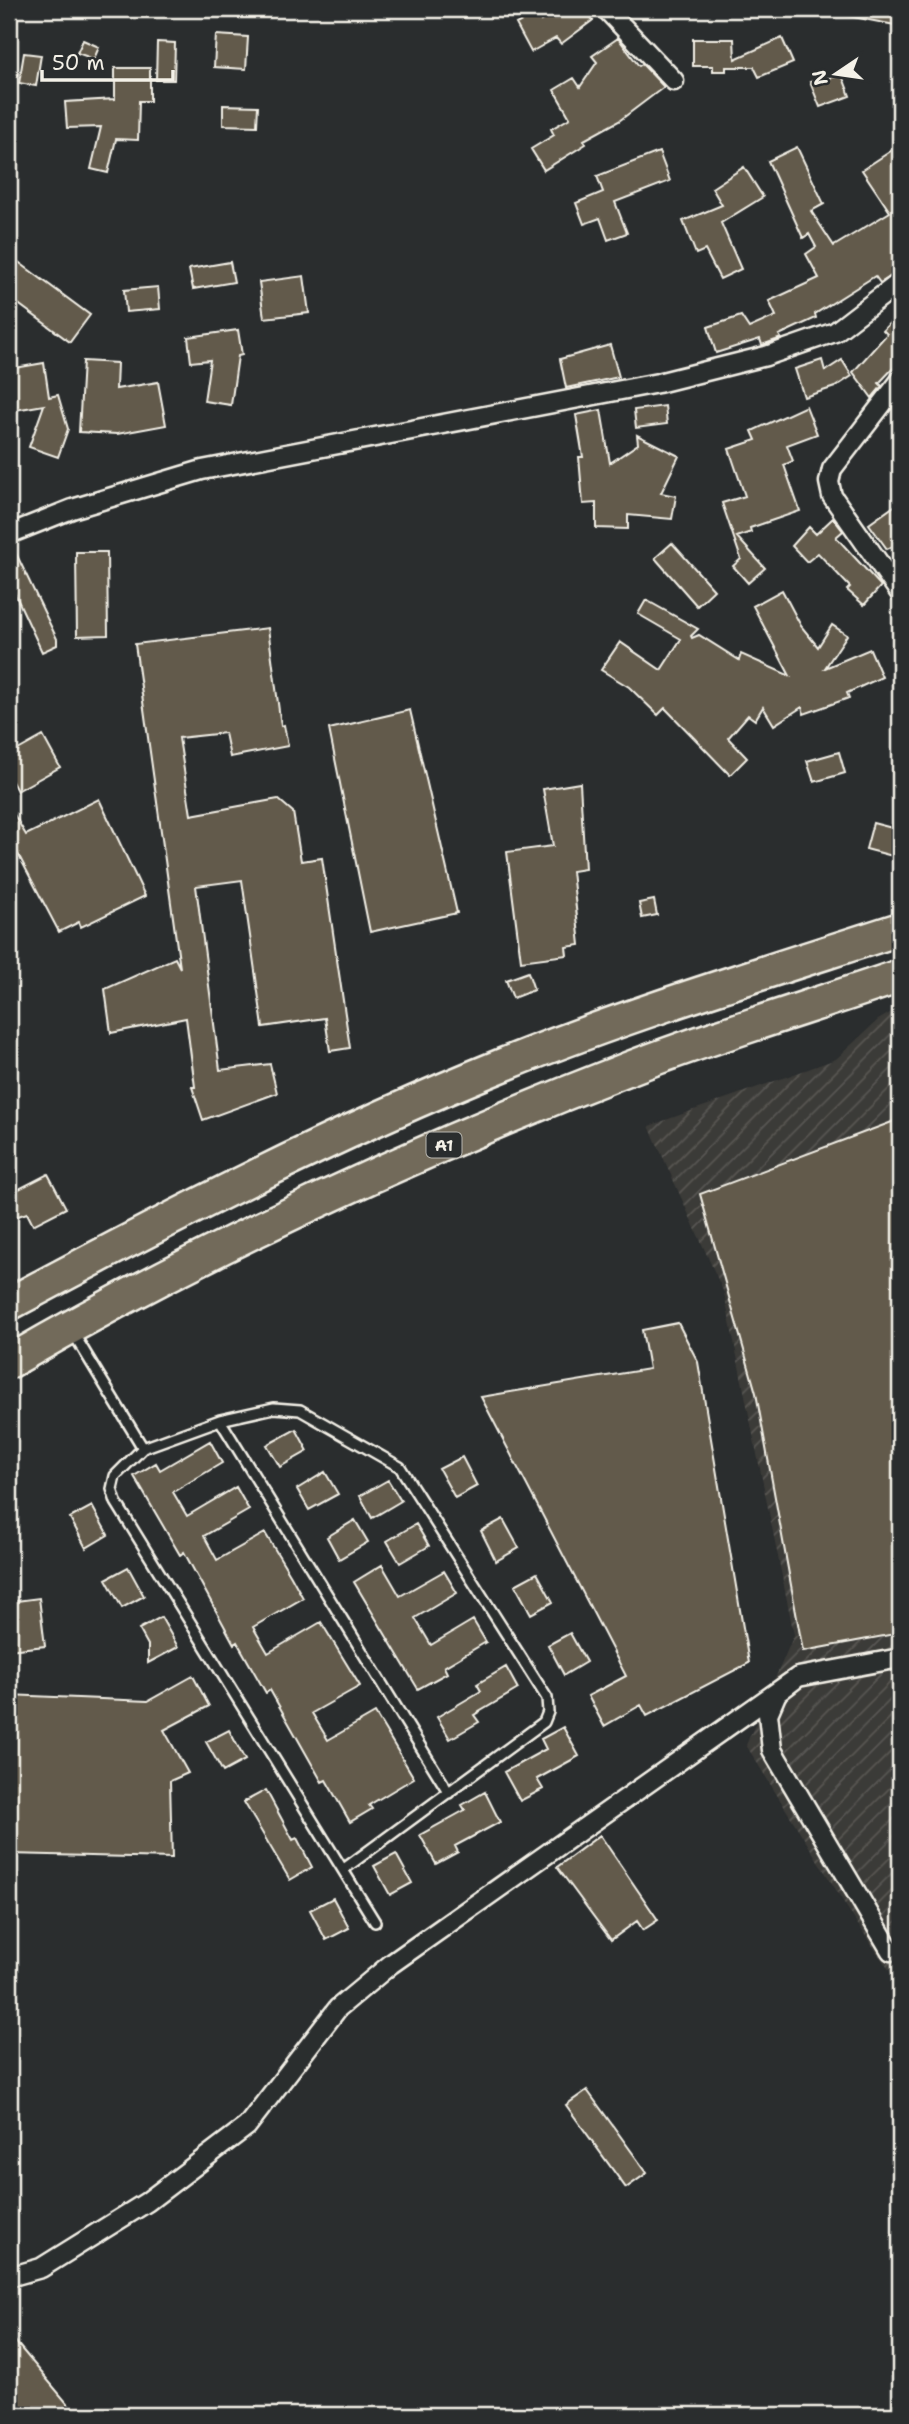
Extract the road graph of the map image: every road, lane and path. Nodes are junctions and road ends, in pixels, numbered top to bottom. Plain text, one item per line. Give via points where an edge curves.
1 (606, 9) edge
2 (674, 81) dead end
3 (900, 282) edge
4 (899, 388) edge
5 (9, 534) edge
6 (900, 593) edge
7 (900, 929) edge
8 (900, 976) edge
9 (9, 1304) edge
10 (69, 1327) junction
11 (9, 1362) edge
12 (220, 1420) junction
13 (144, 1448) junction
14 (900, 1658) edge
15 (798, 1677) junction
16 (449, 1793) junction
17 (344, 1868) junction
18 (375, 1922) dead end
19 (891, 1951) dead end
20 (9, 2277) edge

1 - 2 street
3 - 5 street via 835,332 766,356 658,383 202,470 72,509
4 - 6 street via 832,469 829,482 832,496
7 - 9 highway via 633,1015 503,1065 271,1167
8 - 10 highway, A1 via 632,1068 463,1136 284,1215
10 - 11 highway, A1
10 - 13 lane
12 - 13 lane
12 - 16 lane
12 - 16 lane via 286,1406 400,1467 547,1698 544,1722
13 - 17 lane via 115,1476 116,1502
14 - 15 street
15 - 19 street via 777,1693 768,1714 772,1750
15 - 20 street via 391,1964 338,2008 247,2126 225,2143 147,2202 41,2268
16 - 17 lane
17 - 18 lane

